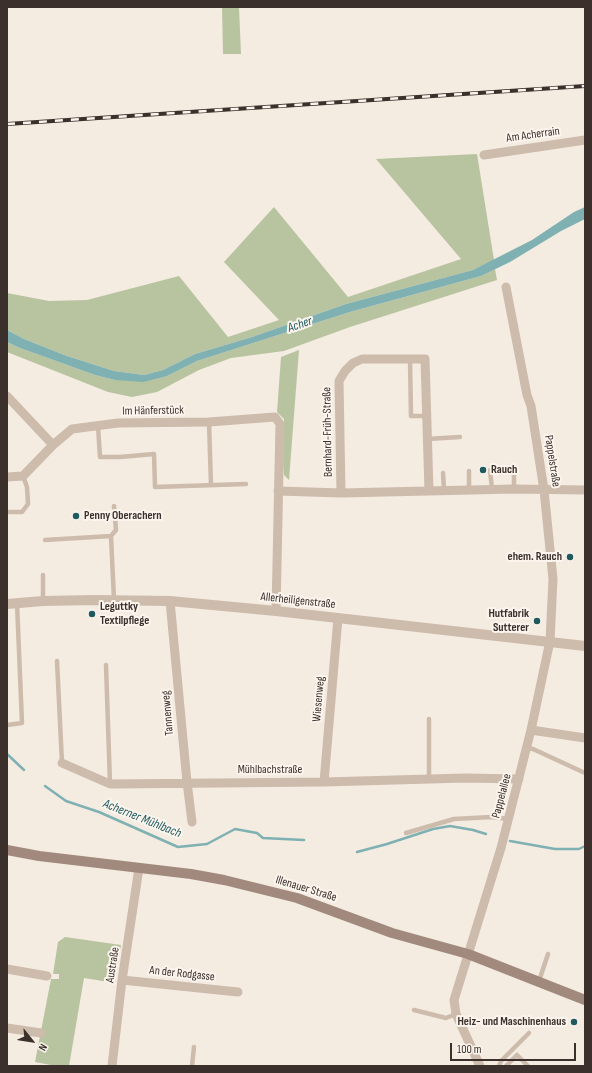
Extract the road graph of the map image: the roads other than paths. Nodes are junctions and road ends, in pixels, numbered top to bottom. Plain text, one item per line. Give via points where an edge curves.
1 (585, 140) edge
2 (484, 155) dead end
3 (506, 287) dead end
4 (410, 359) junction
5 (7, 396) edge
6 (426, 416) junction
7 (209, 422) junction
8 (98, 426) junction
9 (460, 437) dead end
10 (427, 439) junction
11 (53, 445) junction
12 (514, 469) dead end
13 (490, 470) dead end
14 (469, 471) dead end
15 (443, 473) dead end
16 (23, 476) junction
17 (7, 477) edge
18 (246, 484) dead end
19 (211, 485) junction
20 (492, 489) junction
21 (514, 489) junction
22 (444, 490) junction
23 (469, 490) junction
24 (544, 490) junction
25 (585, 490) edge
26 (278, 491) junction
27 (428, 491) junction
28 (341, 493) junction
29 (114, 506) dead end
30 (7, 512) edge
31 (111, 536) junction
32 (45, 540) dead end
33 (43, 575) dead end
34 (114, 600) junction
35 (43, 601) junction
36 (170, 601) junction
37 (12, 603) edge
38 (276, 611) junction
39 (338, 618) junction
40 (550, 641) junction
41 (585, 646) edge
42 (57, 661) dead end
43 (106, 665) dead end
44 (429, 719) dead end
45 (7, 725) edge
46 (531, 730) junction
47 (585, 738) edge
48 (527, 748) junction
49 (62, 763) joint
50 (585, 773) edge
51 (429, 779) junction
52 (519, 779) junction
53 (187, 782) junction
54 (324, 782) junction
55 (110, 784) junction
56 (508, 819) junction
57 (192, 822) dead end
58 (406, 833) dead end
59 (7, 850) edge
60 (139, 868) junction
61 (468, 954) junction
62 (548, 954) dead end
63 (7, 969) edge
64 (47, 976) dead end
65 (122, 980) junction
66 (539, 981) junction
67 (238, 992) dead end
68 (585, 1000) edge
69 (414, 1010) dead end
70 (456, 1014) junction
71 (7, 1028) edge
72 (529, 1032) dead end
73 (40, 1033) dead end
74 (194, 1048) dead end
75 (112, 1066) edge
76 (192, 1066) edge
77 (480, 1066) edge
78 (499, 1066) edge
79 (506, 1066) edge
80 (528, 1066) edge

1 - 2 street, Am Acherrain
3 - 24 street, Pappelstraße via 531,406
4 - 6 lane via 412,416
4 - 6 street, Bernhard-Früh-Straße via 425,359
4 - 28 street, Bernhard-Früh-Straße via 362,359 345,371 340,381
5 - 11 street
6 - 10 street, Bernhard-Früh-Straße
7 - 8 street, Im Hänferstück via 118,423
7 - 19 lane
7 - 26 street, Im Hänferstück via 275,417 280,424
8 - 11 street, Im Hänferstück via 72,429
8 - 19 lane via 100,457 154,454 155,488
9 - 10 lane
10 - 27 street, Bernhard-Früh-Straße
11 - 16 street, Im Hänferstück
12 - 21 lane
13 - 20 lane
14 - 23 lane
15 - 22 lane
16 - 17 street
16 - 30 lane via 27,487 28,504 22,512
18 - 19 lane
20 - 21 street, Bernhard-Früh-Straße
20 - 23 street, Bernhard-Früh-Straße
21 - 24 street, Bernhard-Früh-Straße
22 - 23 street, Bernhard-Früh-Straße
22 - 27 street, Bernhard-Früh-Straße
24 - 25 street, Bernhard-Früh-Straße
24 - 40 street, Pappelstraße via 553,580
26 - 28 street, Bernhard-Früh-Straße
26 - 38 street
27 - 28 street, Bernhard-Früh-Straße
29 - 31 lane via 116,530
31 - 32 lane
31 - 34 lane
33 - 35 lane
34 - 35 street, Allerheiligenstraße
34 - 36 street, Allerheiligenstraße
35 - 37 street, Allerheiligenstraße
36 - 38 street, Allerheiligenstraße
36 - 53 street, Tannenweg
37 - 45 lane via 22,723
38 - 39 street, Allerheiligenstraße
39 - 40 street, Allerheiligenstraße
39 - 54 street, Wiesenweg
40 - 41 street, Allerheiligenstraße
40 - 46 street, Pappelallee
42 - 49 lane, Mühlbachstraße
43 - 55 lane
44 - 51 lane
46 - 47 street
46 - 48 street, Pappelallee
48 - 50 lane
48 - 52 street, Pappelallee
49 - 55 street, Mühlbachstraße
51 - 52 street, Mühlbachstraße
51 - 54 street, Mühlbachstraße
52 - 56 street, Pappelallee
53 - 54 street, Mühlbachstraße
53 - 55 street, Mühlbachstraße
53 - 57 street, Tannenweg
56 - 58 lane via 454,819
56 - 61 street, Pappelallee
59 - 60 main road, Illenauer Straße
60 - 61 main road, Illenauer Straße via 224,880 298,898 392,932
60 - 65 street, Austraße
61 - 66 main road, Illenauer Straße
61 - 70 street, Pappelallee via 454,1000
62 - 66 lane
63 - 64 street
65 - 67 street, An der Rodgasse
65 - 75 street, Austraße
66 - 68 main road, Illenauer Straße
69 - 70 lane via 446,1018
70 - 77 street
71 - 73 street
72 - 78 lane
74 - 76 lane
79 - 80 lane via 517,1055

